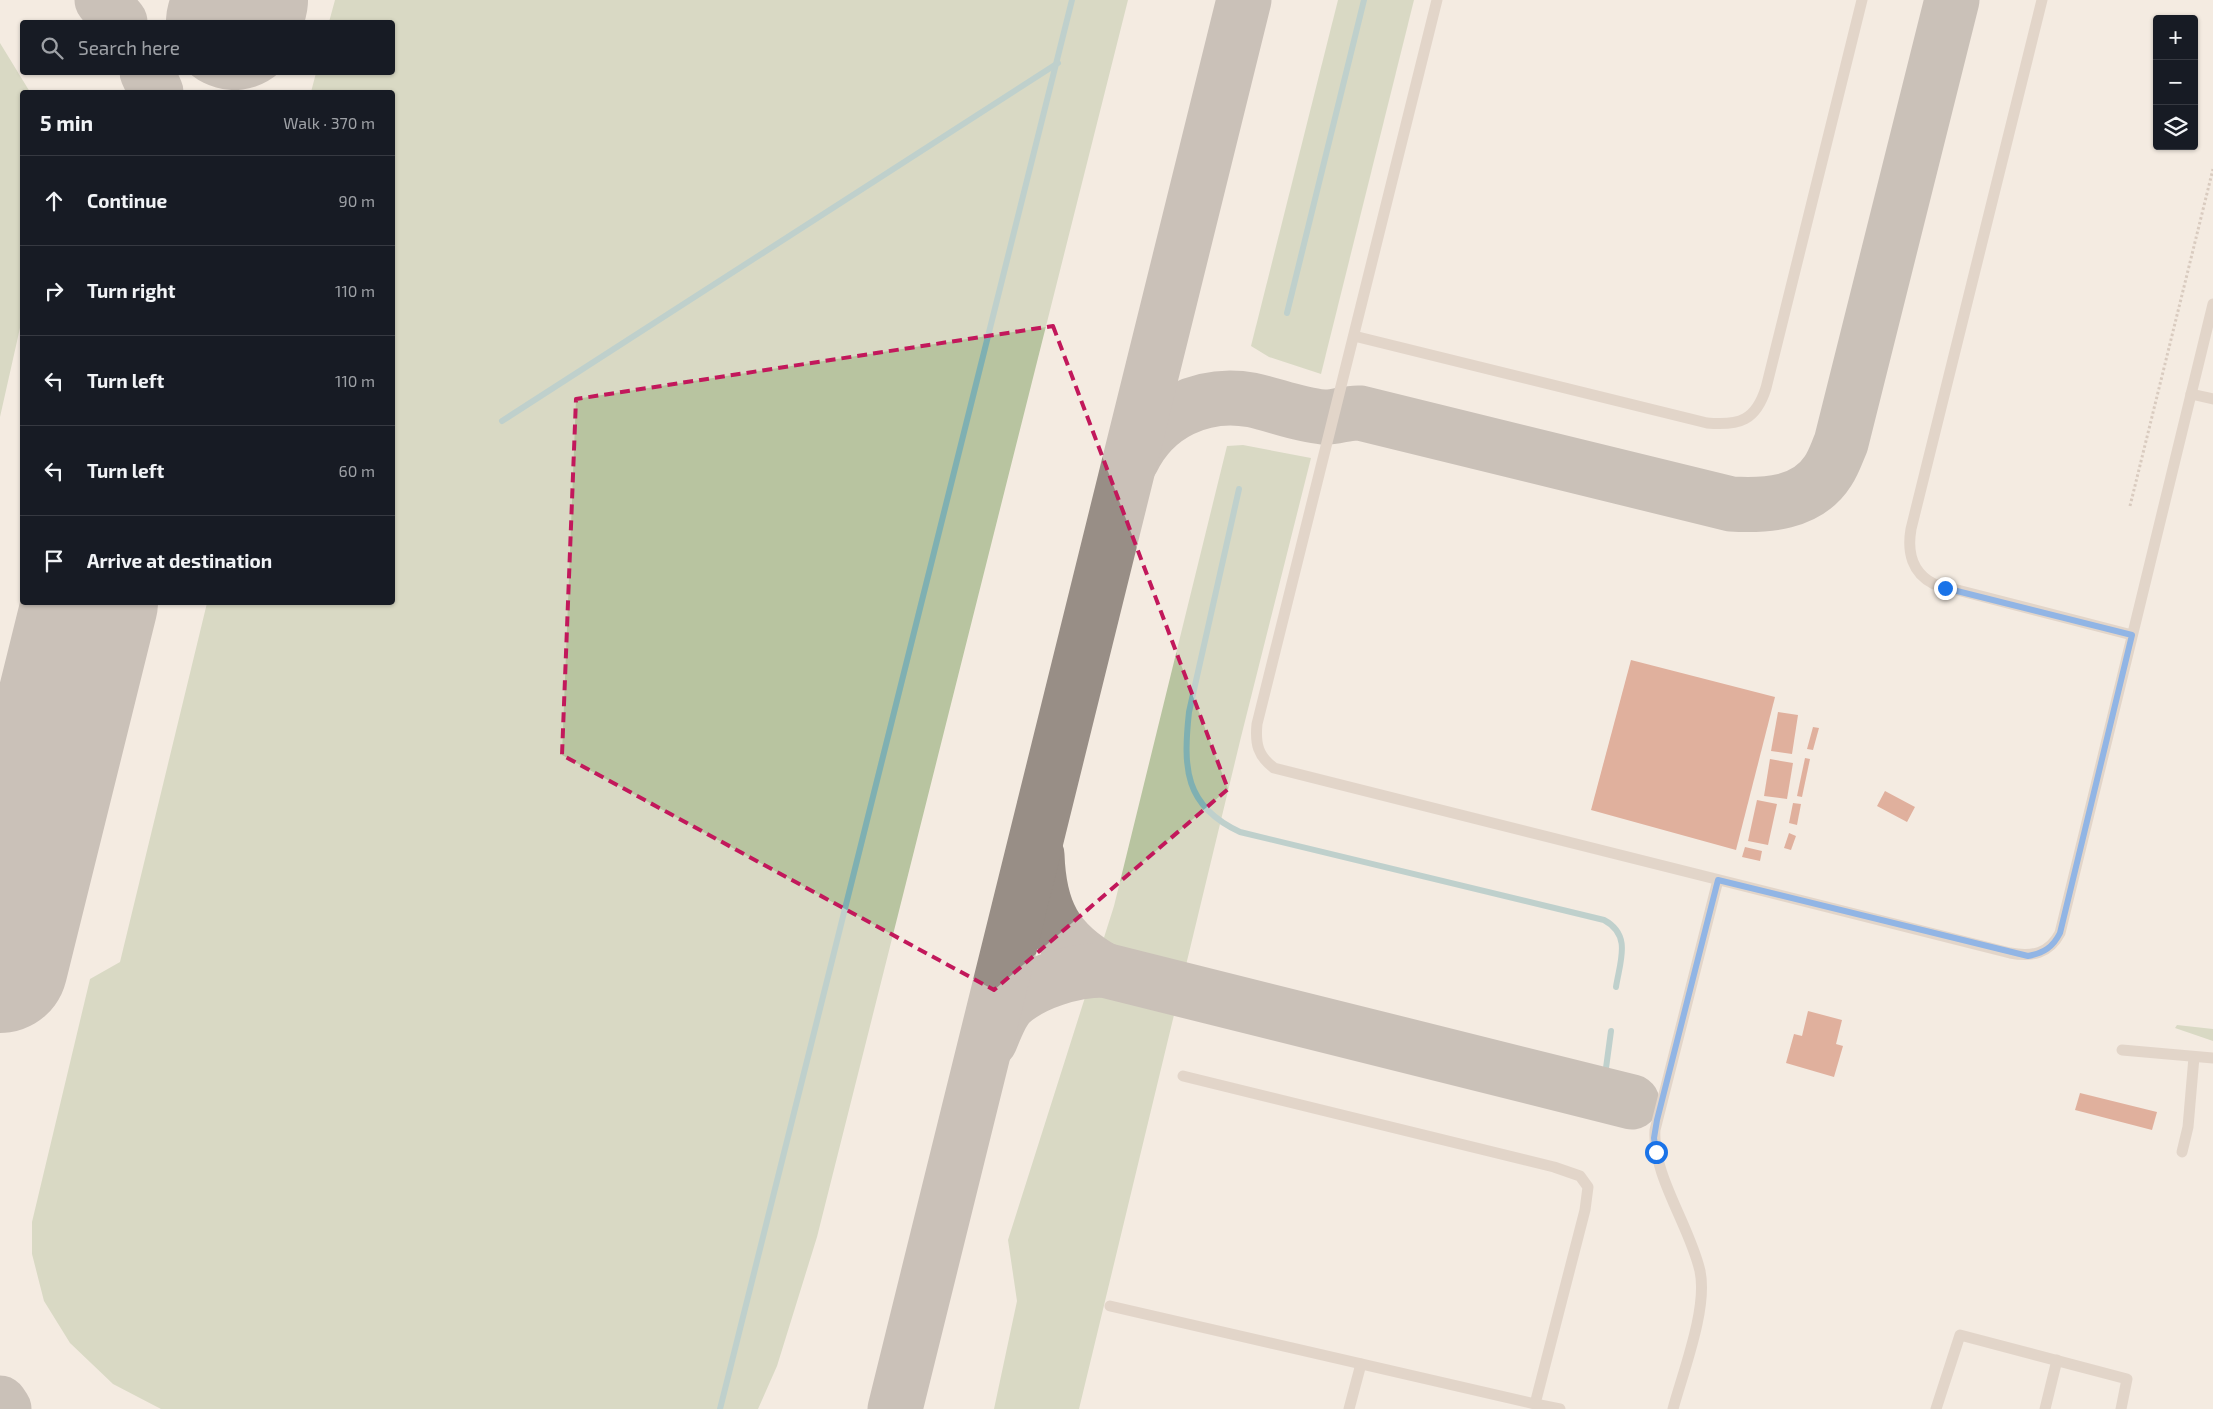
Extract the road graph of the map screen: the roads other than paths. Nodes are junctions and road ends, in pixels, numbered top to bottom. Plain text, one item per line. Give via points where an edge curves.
1 (1437, 0) edge
2 (1862, 0) edge
3 (2042, 0) edge
4 (2213, 304) edge
5 (1354, 336) junction
6 (2191, 394) junction
7 (2213, 399) edge
8 (2132, 635) junction
9 (1718, 880) junction
10 (2122, 1050) dead end
11 (2194, 1057) junction
12 (2213, 1058) edge
13 (1183, 1076) dead end
14 (2182, 1152) dead end
15 (1110, 1306) dead end
16 (2057, 1360) junction
17 (1361, 1364) junction
18 (1535, 1404) junction
19 (1349, 1409) edge
20 (1560, 1409) edge
21 (1674, 1409) edge
22 (1936, 1409) edge
23 (2045, 1409) edge
24 (2121, 1409) edge

1 - 5 lane
2 - 5 lane via 1766,388 1754,413 1737,422 1707,423
3 - 8 lane via 1911,529 1909,549 1915,567 1934,584
4 - 6 lane
5 - 9 lane via 1257,724 1258,751 1264,761 1288,773
6 - 7 lane
6 - 8 lane
8 - 9 lane via 2060,933 2048,949 2028,956
9 - 21 lane via 1655,1130 1658,1161 1696,1259 1702,1284 1699,1314
10 - 11 lane
11 - 12 lane
11 - 14 lane via 2188,1127
13 - 18 lane via 1580,1176 1588,1186 1585,1210
15 - 17 lane
16 - 22 lane via 1960,1335
16 - 23 lane
16 - 24 lane via 2127,1379
17 - 18 lane
17 - 19 lane
18 - 20 lane

